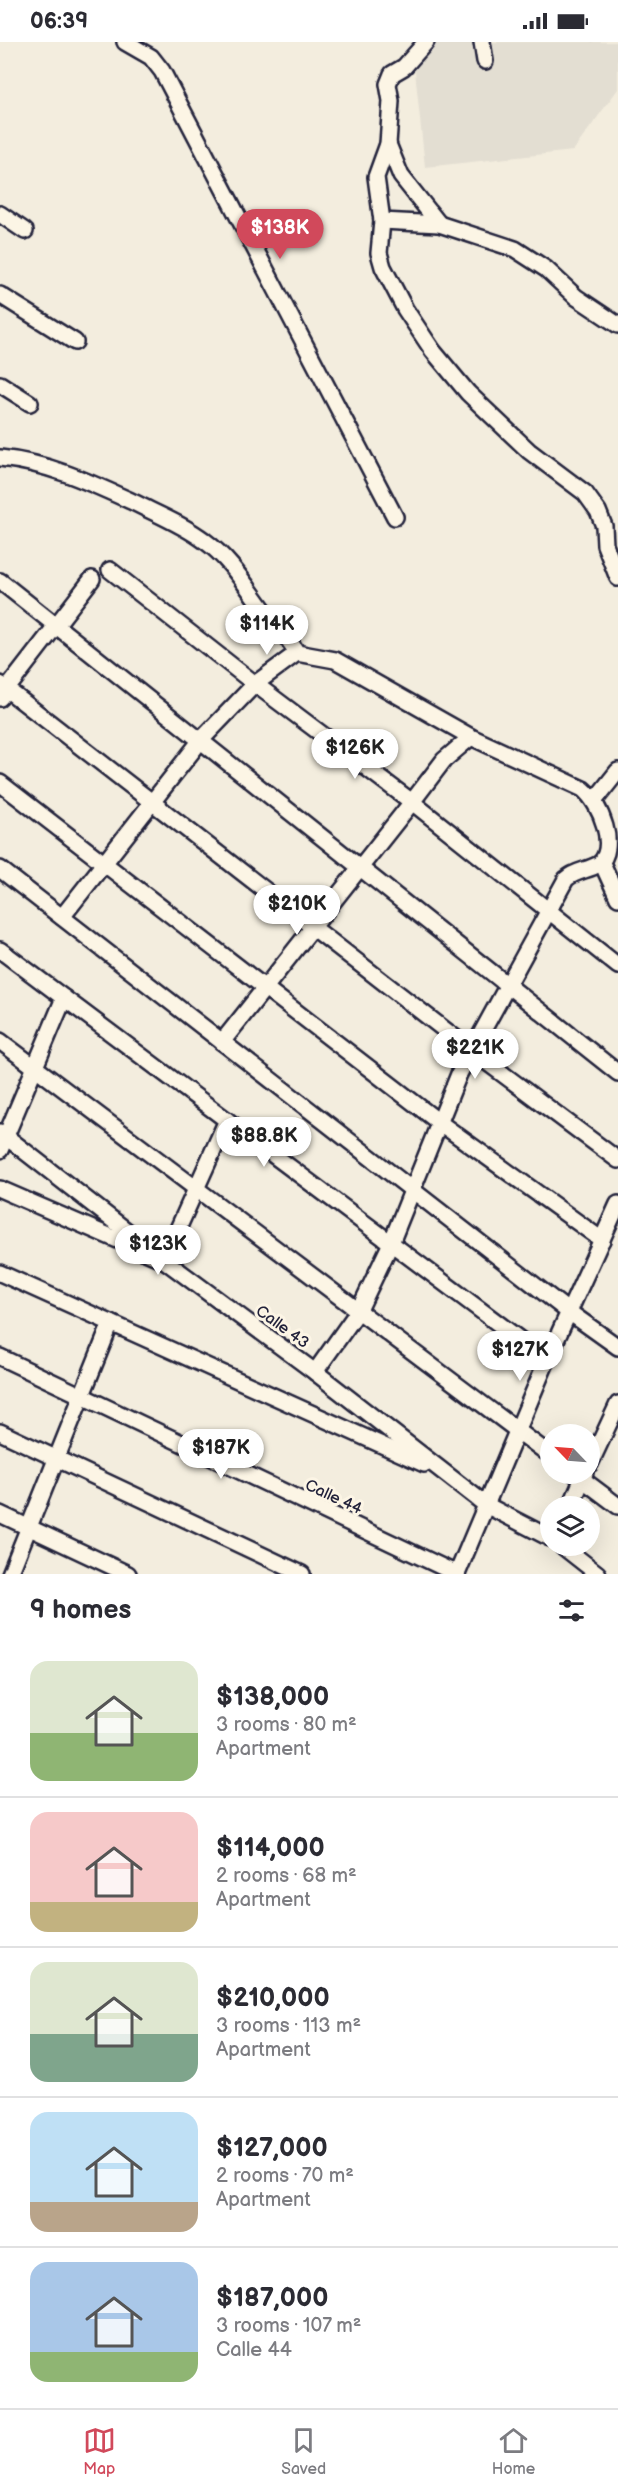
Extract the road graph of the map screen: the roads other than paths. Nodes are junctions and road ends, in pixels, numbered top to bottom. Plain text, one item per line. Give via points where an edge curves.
1 (125, 42) edge
2 (426, 42) edge
3 (482, 42) edge
4 (485, 61) dead end
5 (388, 144) junction
6 (0, 214) edge
7 (382, 221) junction
8 (439, 224) junction
9 (25, 231) dead end
10 (0, 295) edge
11 (618, 326) edge
12 (75, 342) dead end
13 (0, 384) edge
14 (30, 403) dead end
15 (0, 458) edge
16 (395, 517) dead end
17 (110, 570) dead end
18 (618, 578) edge
19 (92, 579) dead end
20 (0, 580) edge
21 (56, 625) junction
22 (297, 653) junction
23 (255, 684) junction
24 (2, 691) edge
25 (471, 737) junction
26 (201, 740) junction
27 (618, 771) edge
28 (0, 783) edge
29 (596, 800) junction
30 (412, 802) junction
31 (152, 803) junction
32 (602, 863) junction
33 (104, 864) junction
34 (361, 867) junction
35 (0, 869) edge
36 (618, 898) edge
37 (549, 911) junction
38 (62, 917) junction
39 (313, 928) junction
40 (0, 950) edge
41 (618, 966) edge
42 (508, 984) junction
43 (265, 988) junction
44 (64, 998) junction
45 (0, 1041) edge
46 (222, 1042) junction
47 (472, 1051) junction
48 (35, 1067) junction
49 (618, 1073) edge
50 (227, 1120) junction
51 (440, 1123) junction
52 (2, 1139) edge
53 (618, 1160) edge
54 (196, 1188) junction
55 (0, 1189) edge
56 (413, 1190) junction
57 (618, 1204) edge
58 (602, 1240) junction
59 (391, 1244) junction
60 (164, 1260) junction
61 (0, 1273) edge
62 (359, 1310) junction
63 (569, 1312) junction
64 (111, 1323) junction
65 (618, 1347) edge
66 (0, 1357) edge
67 (548, 1360) junction
68 (315, 1372) junction
69 (82, 1396) junction
70 (618, 1404) edge
71 (518, 1431) junction
72 (0, 1432) edge
73 (600, 1443) edge
74 (540, 1448) edge
75 (57, 1459) junction
76 (447, 1474) junction
77 (591, 1484) edge
78 (486, 1505) junction
79 (618, 1506) edge
80 (0, 1514) edge
81 (29, 1527) junction
82 (540, 1533) edge
83 (575, 1556) edge
84 (10, 1574) edge
85 (128, 1574) edge
86 (302, 1574) edge
87 (457, 1574) edge
88 (598, 1574) edge

1 - 16 street via 151,57 167,79
2 - 5 street via 404,67 392,74 388,84
3 - 4 street
5 - 7 street via 376,177
5 - 8 street via 401,176
6 - 9 street
7 - 8 street
7 - 18 street via 379,253 405,309 468,393 529,451 585,493 604,526 605,545
8 - 11 street via 515,249 546,268 576,297
10 - 12 street
13 - 14 street
15 - 22 street via 28,461 83,479 164,516 206,541 237,571
17 - 23 street
19 - 21 street
20 - 21 street
21 - 24 street
21 - 26 street
22 - 23 street
22 - 25 street via 335,660
23 - 26 street
23 - 30 street
24 - 31 street
25 - 29 street via 583,789
25 - 30 street via 435,769
26 - 31 street
26 - 34 street
27 - 29 street
28 - 33 street
29 - 32 street via 608,821 613,841 610,854
30 - 34 street
30 - 37 street
31 - 33 street
31 - 39 street
32 - 36 street
32 - 37 street via 574,872 566,879
33 - 38 street
33 - 43 street
34 - 39 street
34 - 42 street
35 - 38 street
37 - 41 street
37 - 42 street
38 - 46 street
39 - 43 street
39 - 47 street
40 - 44 street
42 - 47 street
42 - 49 street
43 - 46 street
43 - 51 street
44 - 48 street
44 - 50 street
45 - 48 street
46 - 56 street
47 - 51 street
47 - 53 street
48 - 52 street
48 - 54 street
50 - 54 street
50 - 59 street
51 - 56 street
51 - 58 street
52 - 60 street, Calle 43
54 - 60 street
54 - 62 street
55 - 60 street
56 - 59 street
56 - 63 street
57 - 58 street
58 - 63 street
59 - 62 street
59 - 67 street
60 - 68 street, Calle 43
61 - 64 street
62 - 68 street
62 - 71 street
63 - 65 street
63 - 67 street
64 - 69 street
64 - 76 street
66 - 69 street, Calle 44
67 - 71 street
68 - 76 street, Calle 43
69 - 75 street
69 - 87 street, Calle 44
70 - 73 street
71 - 74 street
71 - 78 street
72 - 75 street
75 - 81 street
75 - 86 street
76 - 78 street, Calle 43
77 - 79 street
78 - 82 street, Calle 43
78 - 87 street
80 - 81 street
81 - 84 street
81 - 85 street
83 - 88 street

